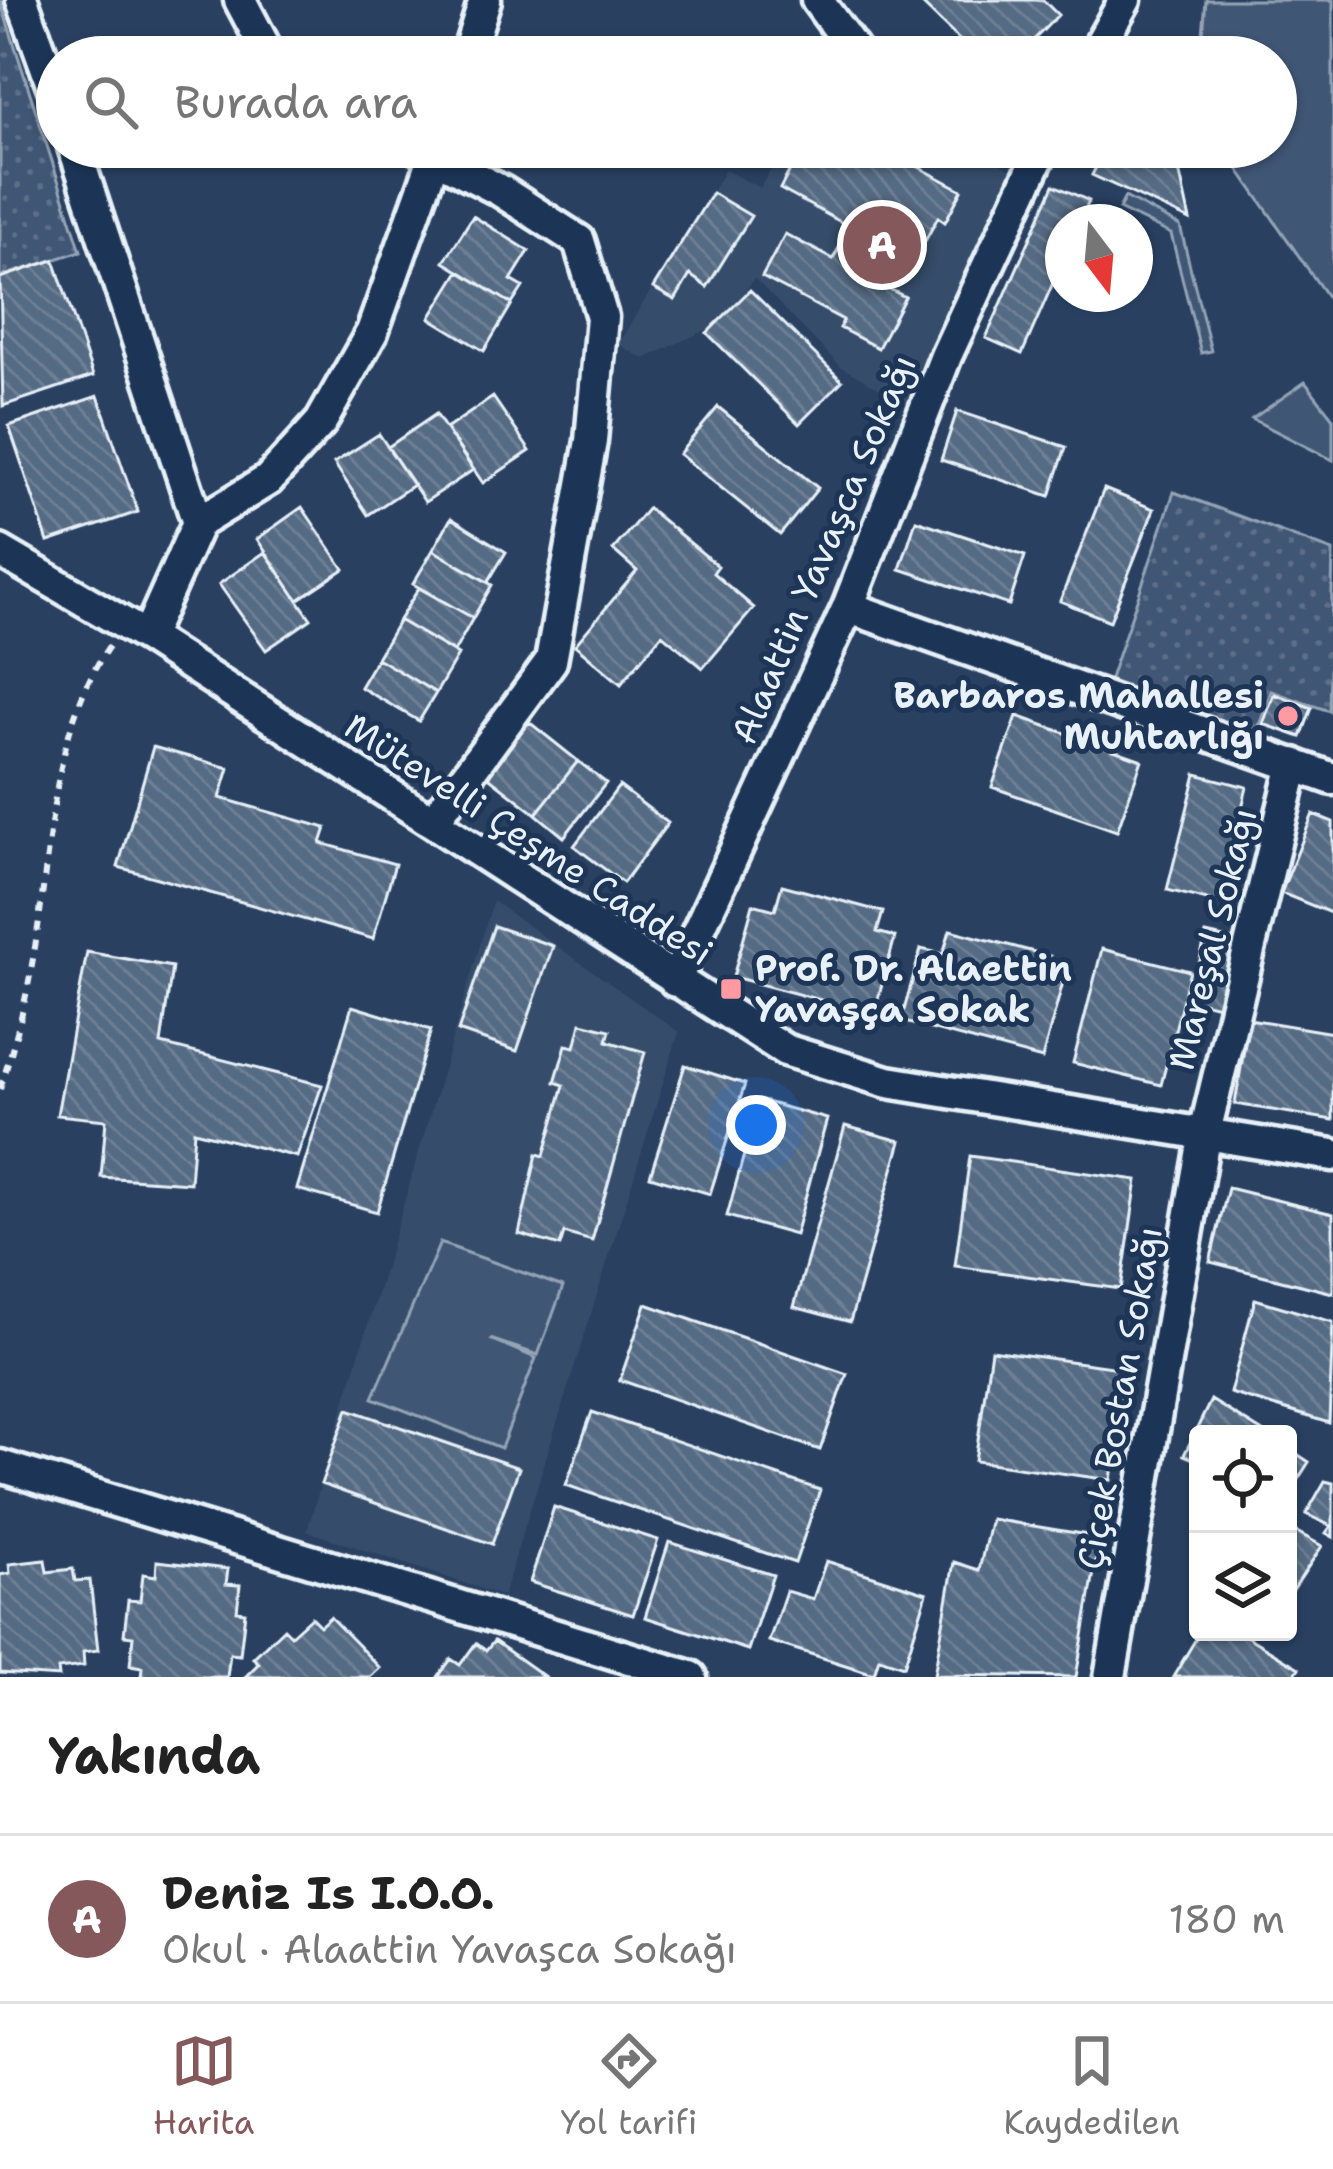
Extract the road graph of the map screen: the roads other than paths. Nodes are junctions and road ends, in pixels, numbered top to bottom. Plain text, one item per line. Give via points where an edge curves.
1 (22, 0) edge
2 (240, 0) edge
3 (485, 0) edge
4 (817, 0) edge
5 (1125, 0) edge
6 (259, 36) edge
7 (474, 36) edge
8 (844, 36) edge
9 (1105, 36) edge
10 (36, 39) edge
11 (81, 168) edge
12 (425, 168) edge
13 (460, 168) edge
14 (1028, 168) edge
15 (198, 523) junction
16 (0, 551) edge
17 (848, 607) junction
18 (136, 630) junction
19 (1294, 764) junction
20 (1333, 779) edge
21 (434, 820) junction
22 (675, 981) junction
23 (1205, 1132) junction
24 (1333, 1155) edge
25 (0, 1466) edge
26 (691, 1677) edge
27 (1110, 1677) edge

1 - 10 street
2 - 6 street
3 - 7 street
4 - 8 street
5 - 9 street
11 - 15 street
12 - 15 street via 372,332 321,422 268,480
13 - 21 street via 579,241 602,317 591,441 551,662
14 - 17 street, Alaattin Yavaşca Sokağı
15 - 18 street
16 - 18 street, Mütevelli Çeşme Caddesi
17 - 19 street
17 - 22 street, Alaattin Yavaşca Sokağı
18 - 21 street, Mütevelli Çeşme Caddesi
19 - 20 street
19 - 23 street, Mareşal Sokağı
21 - 22 street, Mütevelli Çeşme Caddesi
22 - 23 street, Mütevelli Çeşme Caddesi via 784,1050 854,1074
23 - 24 street, Mütevelli Çeşme Caddesi
23 - 27 street, Çiçek Bostan Sokağı
25 - 26 street

